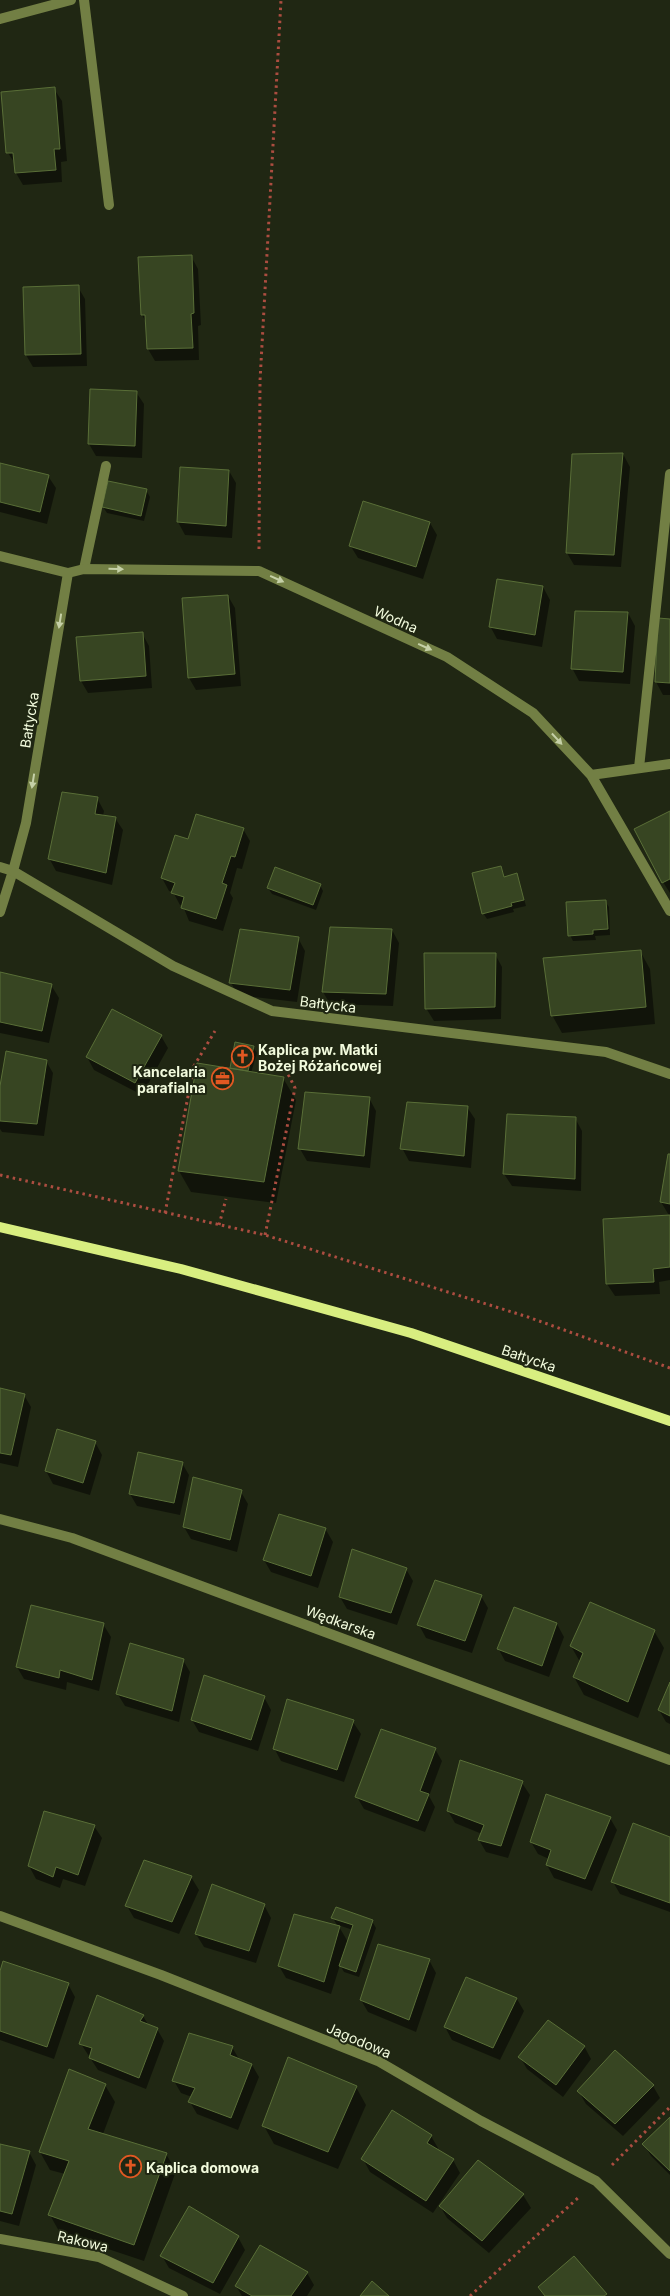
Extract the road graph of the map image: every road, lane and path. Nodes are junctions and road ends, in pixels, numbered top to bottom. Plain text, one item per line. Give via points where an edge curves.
1 (71, 0) edge
2 (84, 0) edge
3 (281, 0) edge
4 (0, 19) edge
5 (109, 205) dead end
6 (106, 466) dead end
7 (670, 474) edge
8 (0, 556) edge
9 (84, 569) junction
10 (259, 571) junction
11 (68, 573) junction
12 (670, 764) edge
13 (639, 768) junction
14 (591, 775) junction
15 (0, 867) edge
16 (13, 871) junction
17 (670, 911) edge
18 (0, 912) edge
19 (215, 1031) dead end
20 (285, 1068) dead end
21 (670, 1074) edge
22 (0, 1175) edge
23 (226, 1199) dead end
24 (165, 1213) junction
25 (219, 1225) junction
26 (0, 1227) edge
27 (265, 1235) junction
28 (670, 1368) edge
29 (670, 1421) edge
30 (0, 1519) edge
31 (670, 1760) edge
32 (0, 1916) edge
33 (670, 2107) edge
34 (596, 2182) junction
35 (0, 2238) edge
36 (670, 2254) edge
37 (183, 2296) edge
38 (470, 2296) edge

1 - 4 street
2 - 5 street
3 - 10 path via 260,381
6 - 9 street
7 - 13 street
8 - 11 street, Wodna
9 -> 10 street, Wodna
9 - 11 street, Wodna
10 -> 14 street, Wodna via 447,657 533,713
11 -> 16 street, Bałtycka via 26,822
12 - 13 street
13 - 14 street
14 - 17 street, Wodna
15 - 16 street, Bałtycka
16 - 18 street
16 - 21 street, Bałtycka via 173,966 272,1011 606,1052
19 - 24 path via 194,1066
20 - 27 path via 295,1088
22 - 24 path
23 - 25 path
24 - 25 path
25 - 27 path
26 - 29 main road, Bałtycka via 181,1269 411,1333
27 - 28 path via 528,1318
30 - 31 street, Wędkarska via 72,1538
32 - 34 street, Jagodowa via 161,1975 378,2061
33 - 34 path
34 - 36 street, Jagodowa
34 - 38 path
35 - 37 street, Rakowa via 99,2257

